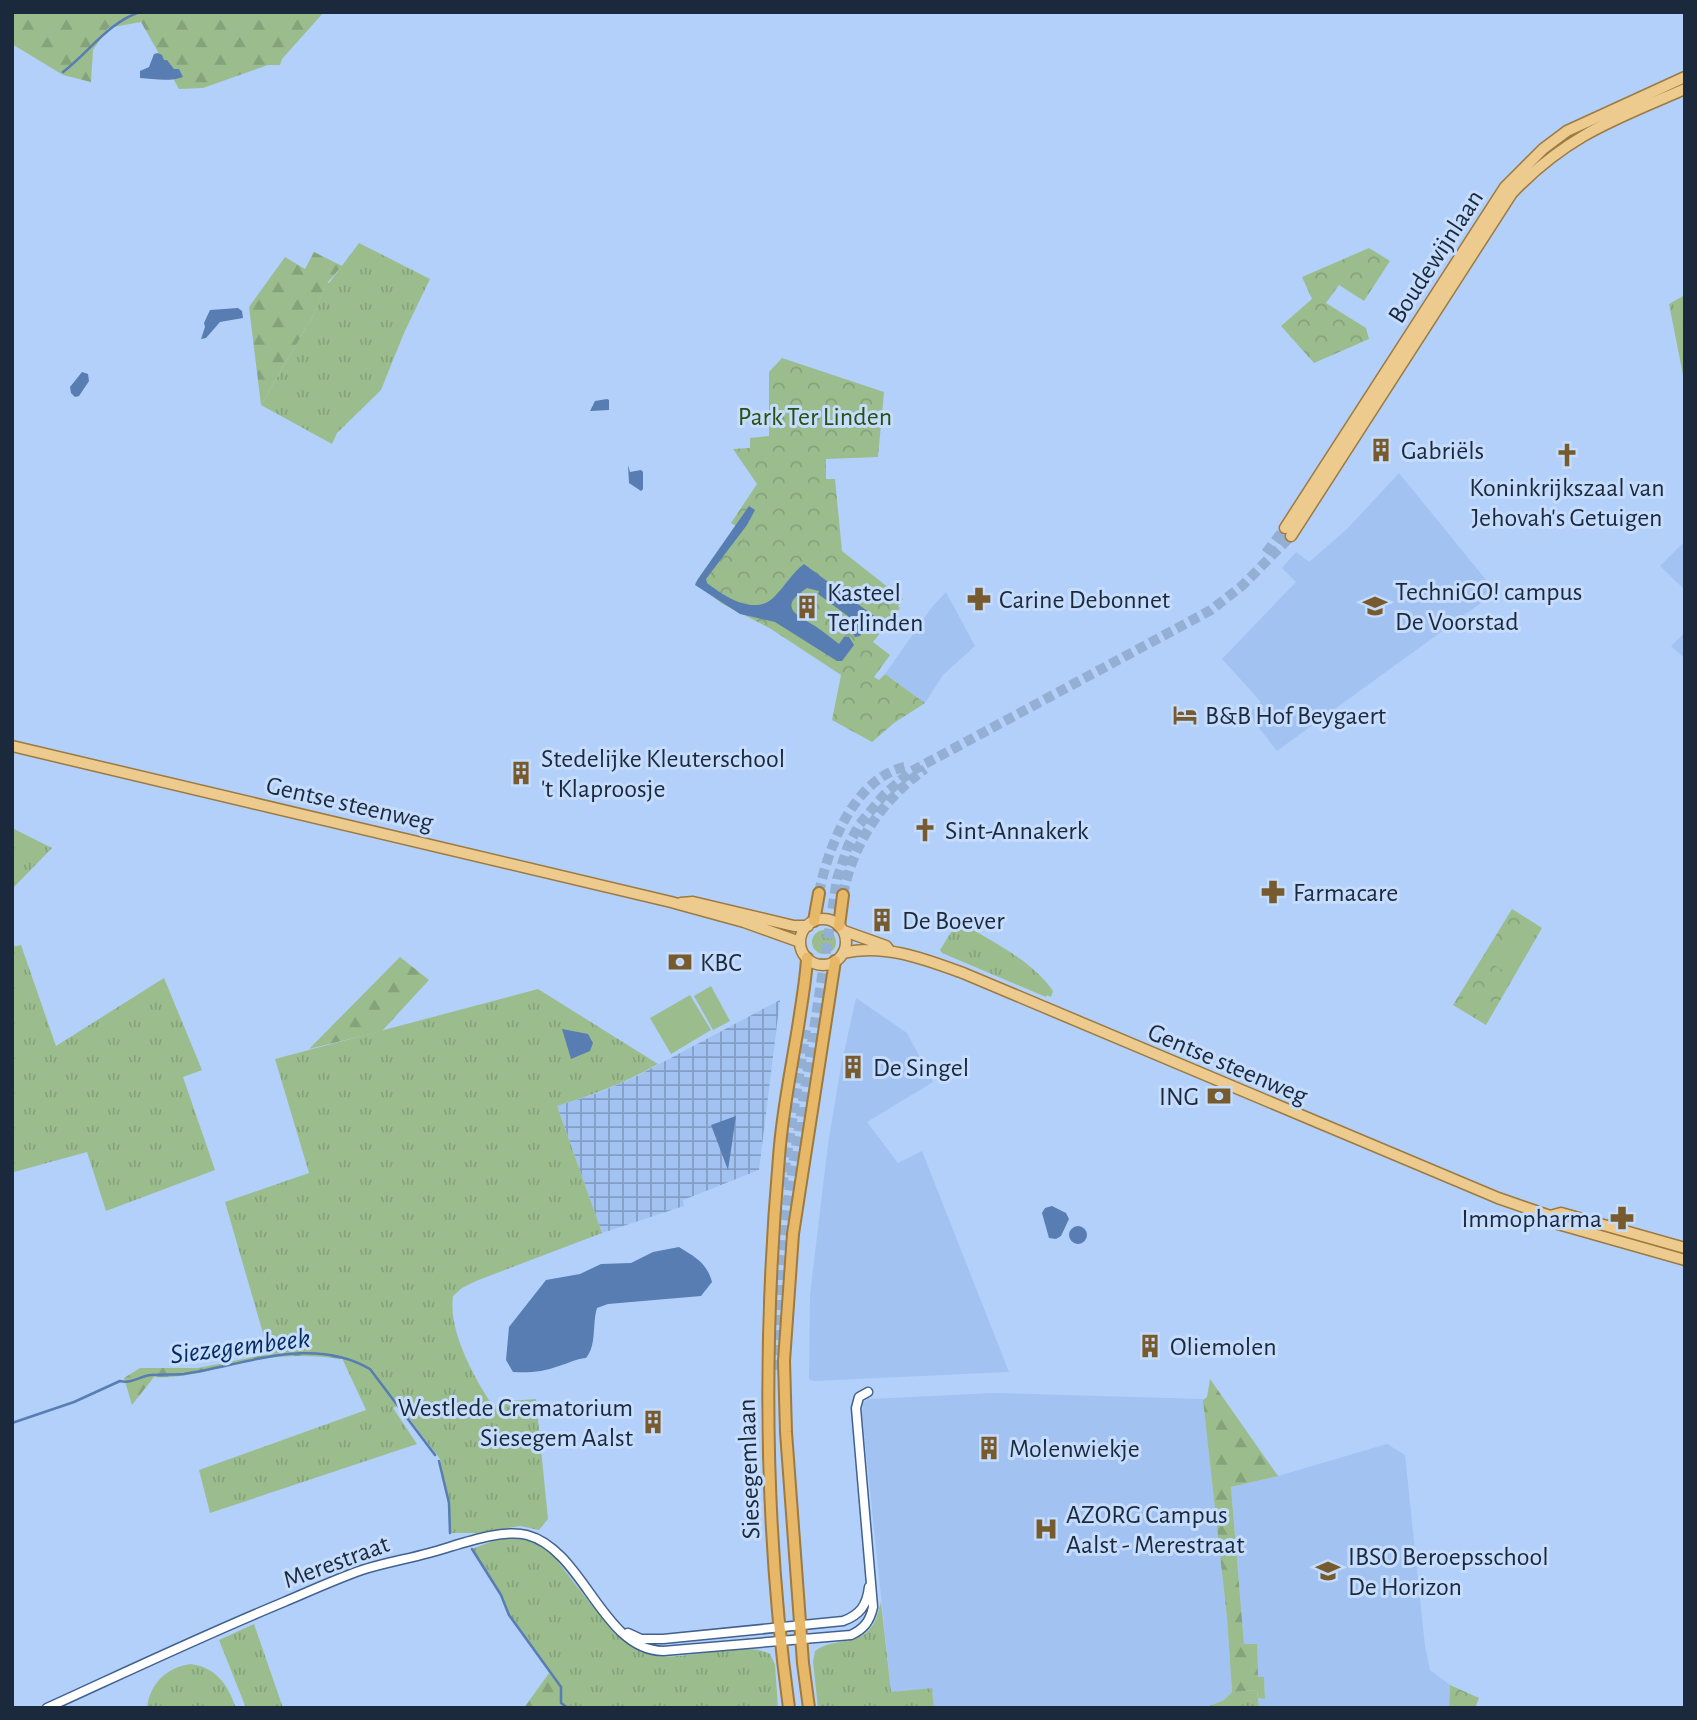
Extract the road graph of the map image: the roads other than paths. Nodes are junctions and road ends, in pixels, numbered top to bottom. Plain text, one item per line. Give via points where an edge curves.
1 (1685, 77) edge
2 (1685, 89) edge
3 (12, 746) edge
4 (819, 893) tunnel mouth
5 (843, 895) tunnel mouth
6 (677, 903) junction
7 (811, 923) junction
8 (841, 929) junction
9 (800, 942) junction
10 (889, 950) junction
11 (839, 957) junction
12 (807, 958) junction
13 (1550, 1216) junction
14 (1685, 1248) edge
15 (1684, 1259) edge
16 (868, 1392) dead end
17 (871, 1577) junction
18 (801, 1625) junction
19 (618, 1626) junction
20 (779, 1627) junction
21 (802, 1641) junction
22 (781, 1642) junction
23 (47, 1708) edge
24 (789, 1708) edge
25 (809, 1708) edge

1 - 2 main road, Boudewijnlaan via 1567,131 1505,187 1288,532 1511,193 1583,134
3 - 6 main road, Gentse steenweg
4 - 7 highway
5 - 8 highway
6 - 7 main road, Gentse steenweg via 692,902 794,926
6 - 9 main road, Gentse steenweg
7 - 8 main road via 828,920
7 - 9 main road
8 - 10 main road, Gentse steenweg
8 - 11 main road via 846,940
9 - 12 main road
10 - 11 main road, Gentse steenweg via 857,950
10 - 13 main road, Gentse steenweg via 963,973 1487,1194
11 - 12 main road via 824,965
11 - 18 highway, Siesegemlaan via 793,1234 784,1361
12 - 20 highway, Siesegemlaan via 780,1143 770,1300 769,1424
13 - 14 main road, Gentse steenweg via 1563,1213
13 - 15 main road, Gentse steenweg via 1558,1224
16 - 17 street, Merestraat via 859,1397 856,1408
17 - 18 street, Merestraat via 866,1602 853,1617
17 - 21 street, Merestraat via 872,1615 864,1627 851,1635
18 - 20 street, Merestraat
18 - 21 highway, Siesegemlaan
19 - 20 street, Merestraat via 630,1635 652,1639
19 - 22 street, Merestraat via 635,1644 654,1651
19 - 23 street, Merestraat via 555,1550 541,1540 512,1533 361,1571
20 - 22 highway, Siesegemlaan
21 - 22 street, Merestraat
21 - 25 highway, Siesegemlaan
22 - 24 highway, Siesegemlaan

